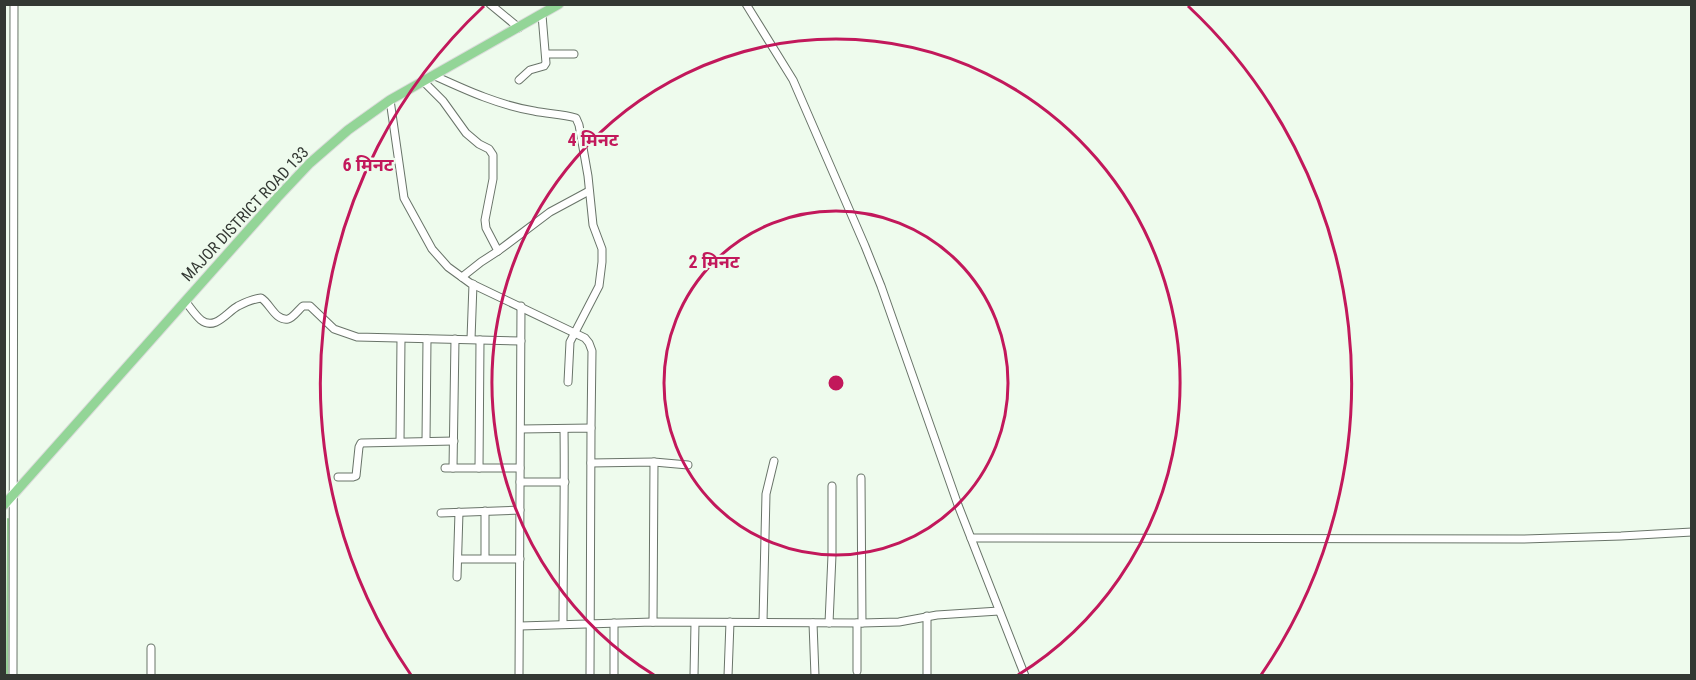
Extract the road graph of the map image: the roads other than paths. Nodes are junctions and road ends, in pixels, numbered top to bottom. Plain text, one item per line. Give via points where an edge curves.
1 (15, 4) edge
2 (490, 4) edge
3 (559, 4) edge
4 (746, 4) edge
5 (542, 15) junction
6 (519, 27) junction
7 (546, 54) junction
8 (574, 54) dead end
9 (433, 75) junction
10 (519, 80) dead end
11 (423, 81) junction
12 (390, 100) junction
13 (589, 191) junction
14 (498, 251) junction
15 (462, 277) junction
16 (473, 284) junction
17 (185, 301) junction
18 (521, 306) junction
19 (574, 333) junction
20 (401, 339) junction
21 (427, 339) junction
22 (455, 339) junction
23 (471, 339) junction
24 (480, 340) junction
25 (521, 341) junction
26 (568, 382) dead end
27 (591, 428) junction
28 (520, 429) junction
29 (564, 429) junction
30 (400, 441) junction
31 (426, 441) junction
32 (454, 441) junction
33 (774, 460) dead end
34 (654, 462) junction
35 (591, 463) junction
36 (688, 465) dead end
37 (445, 468) dead end
38 (453, 468) junction
39 (479, 468) junction
40 (520, 468) junction
41 (338, 477) dead end
42 (861, 478) dead end
43 (520, 482) junction
44 (565, 482) junction
45 (832, 486) dead end
46 (12, 496) junction
47 (4, 506) edge
48 (520, 510) junction
49 (485, 511) junction
50 (459, 512) junction
51 (441, 513) dead end
52 (1692, 532) edge
53 (971, 538) junction
54 (485, 558) junction
55 (458, 559) junction
56 (520, 559) junction
57 (458, 578) dead end
58 (999, 612) junction
59 (927, 616) junction
60 (653, 622) junction
61 (730, 622) junction
62 (764, 622) junction
63 (614, 623) junction
64 (695, 623) junction
65 (813, 623) junction
66 (829, 623) junction
67 (859, 623) junction
68 (563, 624) junction
69 (590, 624) junction
70 (520, 626) junction
71 (151, 648) dead end
72 (857, 671) dead end
73 (13, 675) edge
74 (151, 675) edge
75 (519, 675) edge
76 (590, 675) edge
77 (614, 675) edge
78 (694, 675) edge
79 (728, 675) edge
80 (814, 675) edge
81 (927, 675) edge
82 (1025, 675) edge

1 - 46 street
2 - 6 street
3 - 5 main road, MAJOR DISTRICT ROAD 133
4 - 53 street via 793,80 831,166 881,286
5 - 6 main road, MAJOR DISTRICT ROAD 133
5 - 7 street
6 - 9 main road, MAJOR DISTRICT ROAD 133
7 - 8 street
7 - 10 street via 544,66 530,70
9 - 11 main road, MAJOR DISTRICT ROAD 133
9 - 13 street via 507,105 576,118
11 - 12 main road, MAJOR DISTRICT ROAD 133
11 - 14 street via 466,134 494,155 494,178 485,220
12 - 15 street via 404,198 432,249
12 - 17 main road, MAJOR DISTRICT ROAD 133 via 310,164
13 - 14 street via 550,212
13 - 19 street via 602,262 599,286
14 - 15 street
15 - 16 street
16 - 18 street
16 - 23 street
17 - 20 street via 206,323 219,322 236,307 261,298 276,316 286,319 303,306 310,306 346,335
17 - 46 main road, MAJOR DISTRICT ROAD 133
18 - 19 street
18 - 25 street
19 - 26 street via 569,348
19 - 27 street via 585,338 592,351
20 - 21 street
20 - 30 street
21 - 22 street
21 - 31 street
22 - 23 street
22 - 32 street
23 - 24 street
24 - 25 street
24 - 39 street
25 - 28 street
27 - 29 street
27 - 35 street
28 - 29 street
28 - 40 street
29 - 44 street
30 - 31 street
30 - 41 street via 361,443 356,476
31 - 32 street
32 - 38 street
33 - 62 street via 766,494
34 - 35 street
34 - 36 street
34 - 60 street
35 - 69 street
37 - 38 street
38 - 39 street
39 - 40 street
40 - 43 street
42 - 67 street
43 - 44 street
43 - 48 street
44 - 68 street
45 - 66 street
46 - 47 main road, MAJOR DISTRICT ROAD 133
46 - 73 street
48 - 49 street
48 - 56 street
49 - 50 street
49 - 54 street
50 - 51 street
50 - 55 street
52 - 53 street via 1523,539
53 - 58 street
54 - 55 street
54 - 56 street
55 - 57 street
56 - 70 street
58 - 59 street
58 - 82 street
59 - 67 street via 899,622
59 - 81 street
60 - 63 street
60 - 64 street
61 - 62 street
61 - 64 street
61 - 79 street
62 - 65 street
63 - 69 street
63 - 77 street
64 - 78 street
65 - 66 street
65 - 80 street
66 - 67 street
67 - 72 street
68 - 69 street
68 - 70 street
69 - 76 street
70 - 75 street
71 - 74 street

